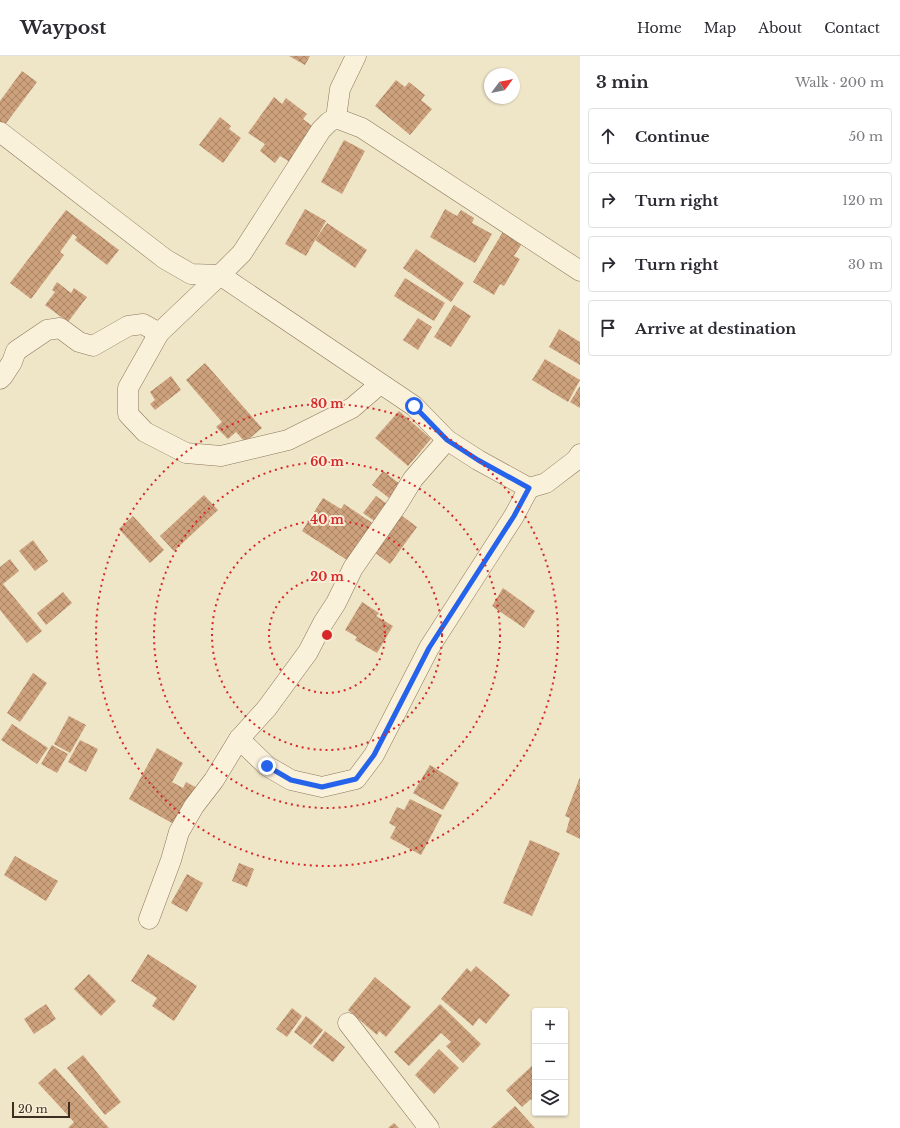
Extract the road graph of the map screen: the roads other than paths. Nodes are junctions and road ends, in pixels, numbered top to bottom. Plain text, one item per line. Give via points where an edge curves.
1 (356, 56) edge
2 (336, 118) junction
3 (0, 132) edge
4 (580, 271) edge
5 (220, 276) junction
6 (159, 333) junction
7 (0, 378) edge
8 (380, 384) junction
9 (447, 440) junction
10 (580, 454) edge
11 (529, 488) junction
12 (240, 739) junction
13 (149, 919) dead end
14 (348, 1023) dead end
15 (429, 1128) edge

1 - 2 street via 340,89
2 - 4 street via 362,128
2 - 5 street via 321,130 242,253
3 - 5 street via 165,259 191,274
5 - 6 street
5 - 8 street
6 - 7 street via 143,324 128,326 93,346 79,342 60,328 47,330 16,351 12,362
6 - 8 street via 128,388 128,414 145,432 186,454 221,456 288,440 352,408
8 - 9 street via 414,406
9 - 11 street
9 - 12 street via 413,479 353,568 308,652 267,708
10 - 11 street via 546,483
11 - 12 street via 514,516 429,648 374,755 356,779 322,787 291,780 267,766
12 - 13 street via 179,832
14 - 15 street

